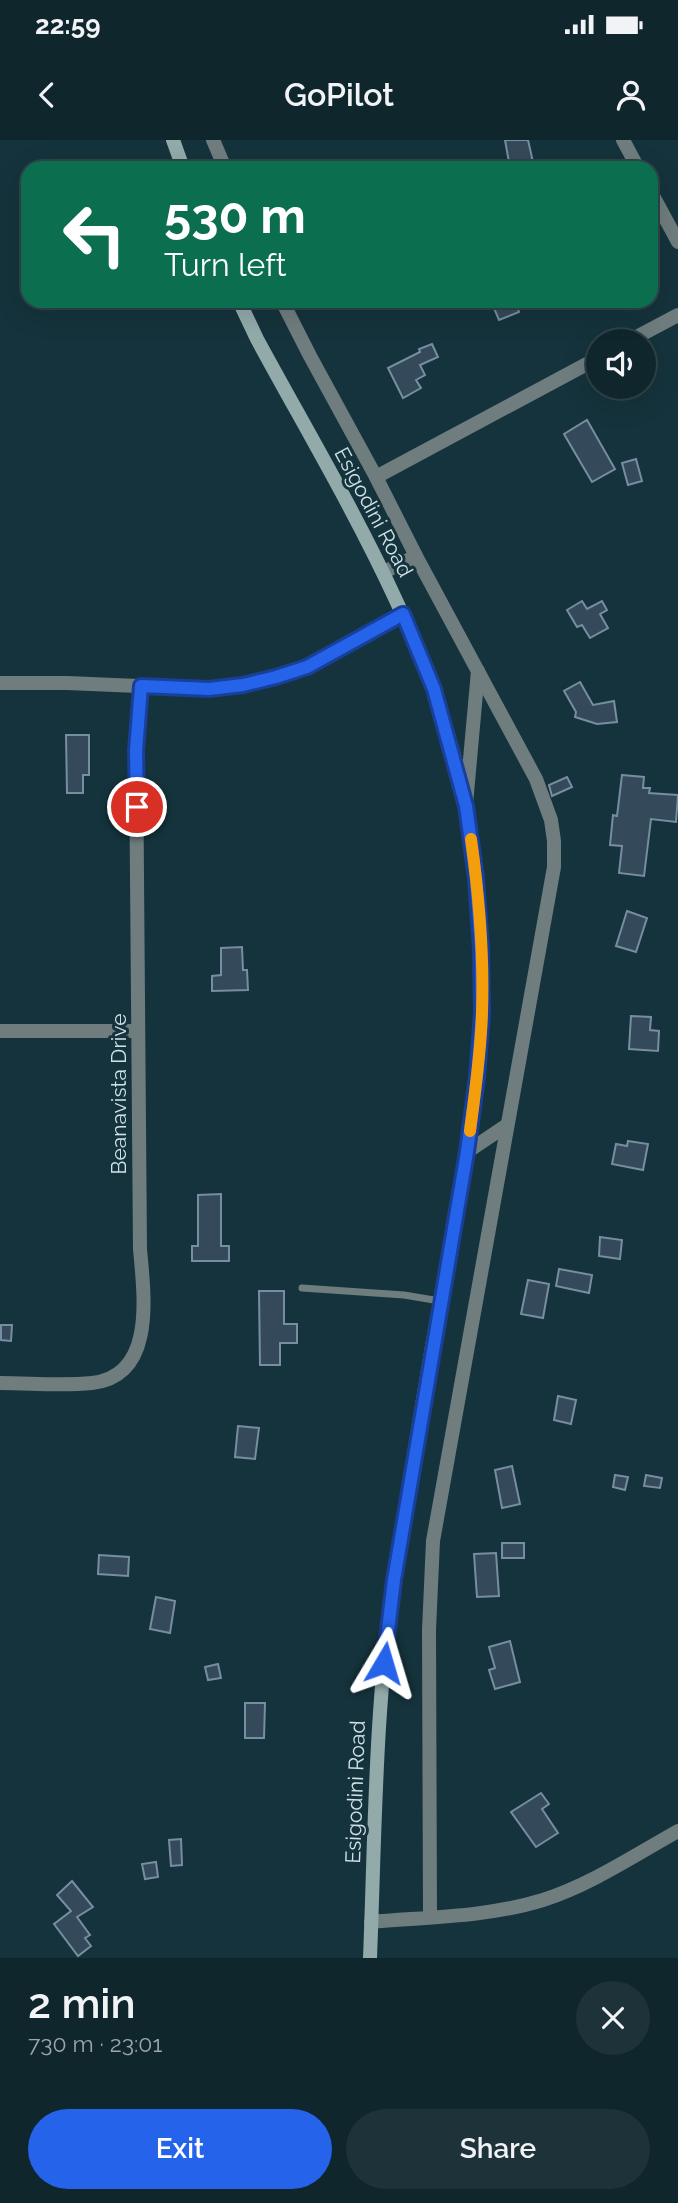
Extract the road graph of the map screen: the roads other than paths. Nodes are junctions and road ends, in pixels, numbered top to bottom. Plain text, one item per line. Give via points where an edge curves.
1 (173, 140) edge
2 (213, 140) edge
3 (623, 140) edge
4 (180, 161) edge
5 (222, 161) edge
6 (634, 161) edge
7 (658, 205) edge
8 (678, 242) edge
9 (243, 308) edge
10 (286, 308) edge
11 (678, 315) edge
12 (652, 329) edge
13 (586, 364) edge
14 (376, 477) junction
15 (416, 556) junction
16 (384, 572) junction
17 (403, 614) junction
18 (478, 671) junction
19 (0, 683) edge
20 (141, 686) junction
21 (466, 806) junction
22 (0, 1031) edge
23 (138, 1031) junction
24 (508, 1125) junction
25 (467, 1152) junction
26 (302, 1288) dead end
27 (440, 1301) junction
28 (0, 1383) edge
29 (678, 1831) edge
30 (430, 1917) junction
31 (371, 1922) junction
32 (370, 1958) edge

1 - 4 main road
2 - 5 street
3 - 6 street
7 - 8 street
9 - 16 main road, Esigodini Road
10 - 14 street
11 - 12 street
13 - 14 street
14 - 15 street
15 - 16 street
15 - 18 street
16 - 17 main road, Esigodini Road
17 - 20 street via 307,667 276,677 209,689
17 - 21 main road, Esigodini Road via 434,689
18 - 21 street
18 - 24 street via 536,779 554,841 554,867
19 - 20 street
20 - 23 street, Beanavista Drive via 136,751
21 - 25 main road, Esigodini Road via 476,878 482,1013
22 - 23 street
23 - 28 street, Beanavista Drive via 140,1249 145,1306 131,1363 116,1376 93,1383
24 - 25 street
24 - 30 street via 433,1541
25 - 27 main road, Esigodini Road
26 - 27 lane
27 - 31 main road, Esigodini Road via 386,1639 377,1742
29 - 30 street via 544,1899 488,1912
30 - 31 street
31 - 32 main road, Esigodini Road

